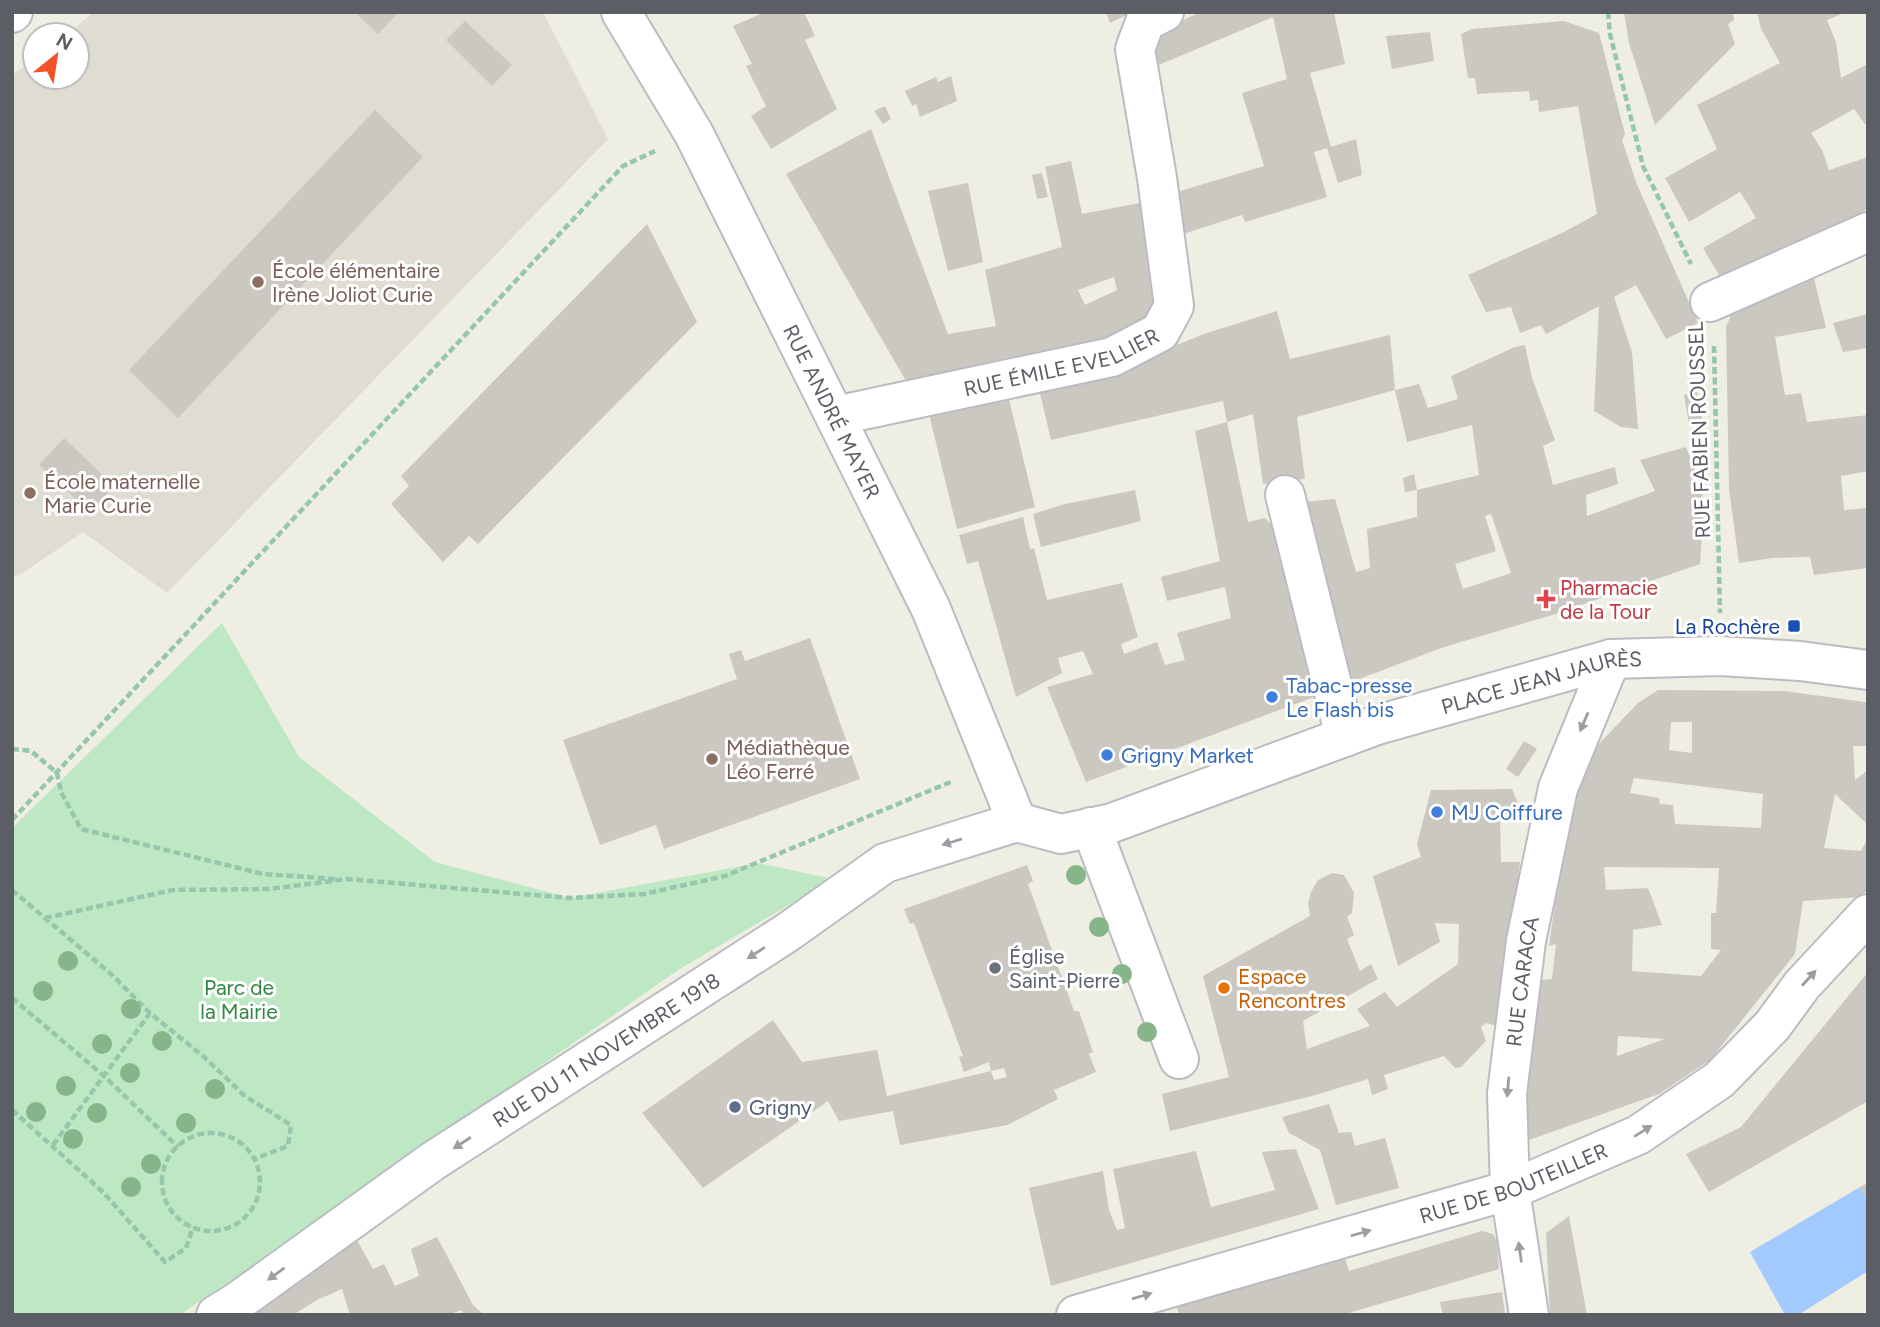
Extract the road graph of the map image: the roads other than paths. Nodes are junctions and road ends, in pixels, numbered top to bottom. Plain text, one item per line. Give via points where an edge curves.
1 (621, 12) edge
2 (1164, 12) edge
3 (1868, 232) edge
4 (1710, 302) road end
5 (835, 416) junction
6 (1285, 495) dead end
7 (1611, 659) junction
8 (1868, 670) edge
9 (1345, 737) junction
10 (1017, 822) junction
11 (1091, 827) junction
12 (1868, 914) edge
13 (1179, 1059) dead end
14 (1510, 1190) junction
15 (216, 1315) edge
16 (1076, 1315) edge
17 (1529, 1315) edge

1 - 5 street, RUE ANDRÉ MAYER via 694,134
2 - 5 street, RUE ÉMILE EVELLIER via 1145,22 1135,49 1174,306 1160,332 1112,357
3 - 4 street
5 - 10 street, RUE ANDRÉ MAYER via 932,608
6 - 9 street
7 - 8 street, PLACE JEAN JAURÈS via 1720,656
7 - 9 street, PLACE JEAN JAURÈS
7 -> 14 street, RUE CARACA via 1558,788 1526,941 1507,1093
9 - 11 street, PLACE JEAN JAURÈS
10 - 11 street, PLACE JEAN JAURÈS via 1061,834
10 -> 15 street, RUE DU 11 NOVEMBRE 1918 via 885,863 788,932 433,1161
11 - 13 street
14 -> 12 street, RUE DE BOUTEILLER via 1638,1135 1719,1080
16 -> 14 street, RUE DE BOUTEILLER
17 -> 14 street, RUE CARACA

